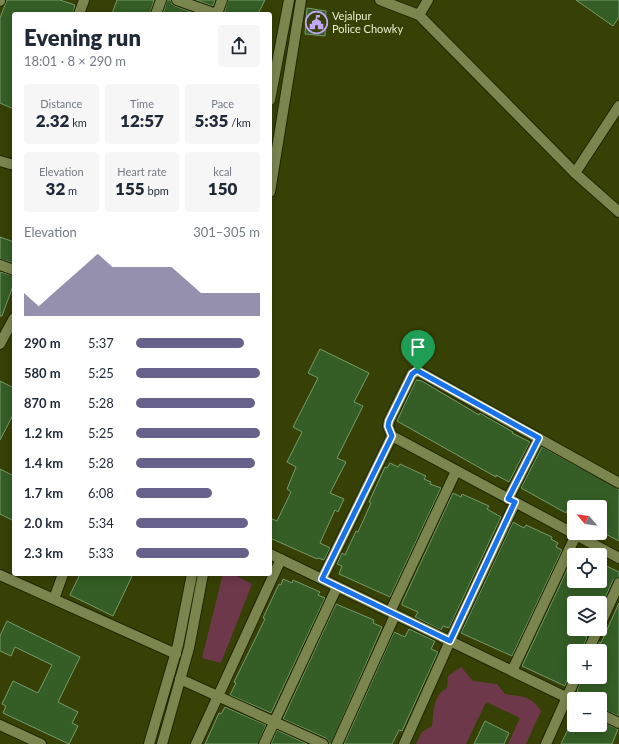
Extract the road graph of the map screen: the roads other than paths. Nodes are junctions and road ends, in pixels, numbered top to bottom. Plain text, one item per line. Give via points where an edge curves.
1 (84, 0) edge
2 (161, 0) edge
3 (177, 0) edge
4 (222, 0) edge
5 (289, 0) edge
6 (301, 0) edge
7 (380, 0) edge
8 (428, 0) edge
9 (80, 12) edge
10 (157, 12) edge
11 (210, 12) edge
12 (217, 12) edge
13 (419, 15) junction
14 (272, 89) edge
15 (619, 106) edge
16 (616, 118) edge
17 (0, 161) edge
18 (12, 164) edge
19 (575, 173) junction
20 (272, 180) edge
21 (619, 212) edge
22 (0, 265) edge
23 (12, 269) edge
24 (12, 322) edge
25 (0, 344) edge
26 (392, 436) junction
27 (539, 438) junction
28 (456, 471) junction
29 (619, 484) edge
30 (511, 501) junction
31 (567, 530) edge
32 (574, 540) edge
33 (585, 540) edge
34 (272, 555) edge
35 (619, 558) edge
36 (281, 560) junction
37 (0, 575) edge
38 (62, 576) edge
39 (192, 576) edge
40 (203, 576) edge
41 (322, 579) junction
42 (619, 583) edge
43 (337, 587) junction
44 (54, 600) junction
45 (607, 610) edge
46 (392, 613) junction
47 (450, 641) junction
48 (189, 648) junction
49 (177, 650) junction
50 (512, 671) junction
51 (180, 679) junction
52 (217, 696) junction
53 (567, 698) edge
54 (567, 705) edge
55 (607, 717) edge
56 (274, 722) junction
57 (619, 723) edge
58 (0, 725) edge
59 (41, 744) edge
60 (149, 744) edge
61 (162, 744) edge
62 (196, 744) edge
63 (264, 744) edge
64 (323, 744) edge
65 (337, 744) edge
66 (404, 744) edge
67 (546, 744) edge

1 - 9 street
2 - 10 street
3 - 11 street
4 - 12 street
5 - 14 street
6 - 20 street
7 - 13 street
8 - 13 street
13 - 19 street
15 - 16 street
16 - 19 street
17 - 18 street
19 - 21 street
22 - 23 street
24 - 25 street
26 - 27 street via 388,426 390,418 412,374 418,371
26 - 28 street
26 - 41 street
27 - 29 street
27 - 30 street
28 - 30 street
28 - 46 street
30 - 31 street
30 - 47 street
32 - 50 street
33 - 35 street
34 - 36 street
36 - 41 street
36 - 52 street
37 - 44 street
38 - 44 street
39 - 49 street
40 - 48 street
41 - 43 street
42 - 45 street
43 - 46 street
43 - 56 street
44 - 49 street
46 - 47 street
46 - 65 street
47 - 50 street
47 - 66 street
48 - 49 street
48 - 51 street
49 - 60 street
50 - 53 street
51 - 52 street
51 - 61 street
52 - 56 street
52 - 62 street
54 - 67 street
55 - 57 street
56 - 63 street
56 - 64 street
58 - 59 street

